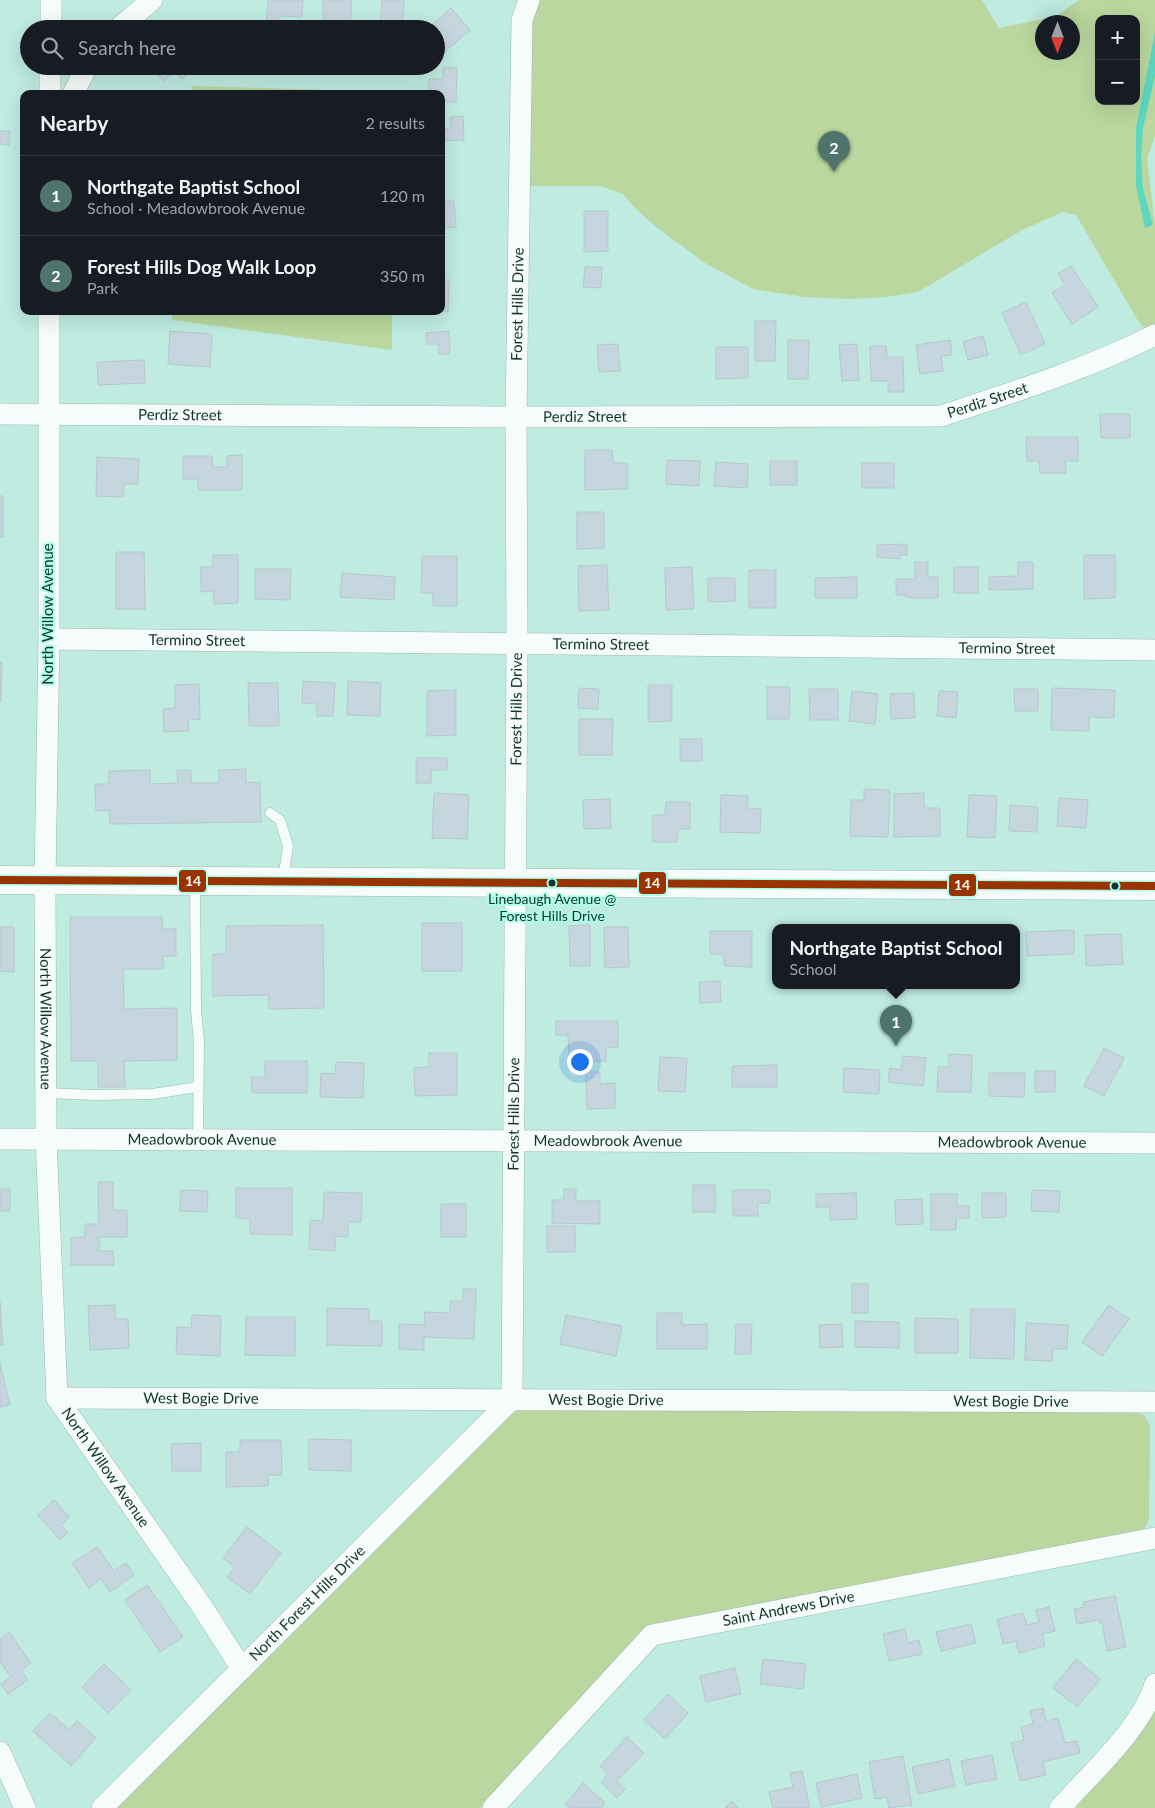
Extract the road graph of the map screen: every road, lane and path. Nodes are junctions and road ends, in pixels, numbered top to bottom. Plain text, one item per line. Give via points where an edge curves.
1 (51, 0) edge
2 (152, 0) edge
3 (512, 0) edge
4 (525, 10) edge
5 (51, 20) edge
6 (129, 20) edge
7 (50, 75) edge
8 (83, 75) edge
9 (50, 90) edge
10 (76, 90) edge
11 (49, 315) edge
12 (1155, 335) edge
13 (0, 414) edge
14 (49, 414) junction
15 (516, 417) junction
16 (49, 638) junction
17 (517, 643) junction
18 (1155, 650) edge
19 (270, 812) dead end
20 (0, 880) edge
21 (45, 880) junction
22 (196, 881) junction
23 (282, 881) junction
24 (515, 882) junction
25 (1155, 886) edge
26 (198, 1087) junction
27 (46, 1094) junction
28 (0, 1139) edge
29 (46, 1139) junction
30 (198, 1140) junction
31 (515, 1142) junction
32 (1155, 1143) edge
33 (57, 1398) junction
34 (512, 1399) junction
35 (1155, 1402) edge
36 (1155, 1538) edge
37 (242, 1669) junction
38 (1155, 1684) edge
39 (0, 1752) edge
40 (25, 1808) edge
41 (102, 1808) edge
42 (493, 1808) edge
43 (1060, 1808) edge

1 - 5 street
2 - 6 street
3 - 4 street
4 - 15 street, Forest Hills Drive
7 - 9 street
8 - 10 street
11 - 14 street, North Willow Avenue
12 - 15 street, Perdiz Street via 1120,352 941,416
13 - 14 street, Perdiz Street
14 - 15 street, Perdiz Street
14 - 16 street, North Willow Avenue
15 - 17 street, Forest Hills Drive
16 - 17 street, Termino Street
16 - 21 street, North Willow Avenue
17 - 18 street, Termino Street
17 - 24 street, Forest Hills Drive
19 - 23 lane via 280,820 288,846
20 - 21 street
21 - 22 street
21 - 27 street, North Willow Avenue
22 - 23 street
22 - 26 lane
23 - 24 street
24 - 25 street
24 - 31 street, Forest Hills Drive
26 - 27 lane via 152,1094
26 - 30 lane
27 - 29 street, North Willow Avenue
28 - 29 street, Meadowbrook Avenue
29 - 30 street, Meadowbrook Avenue
29 - 33 street, North Willow Avenue
30 - 31 street, Meadowbrook Avenue
31 - 32 street, Meadowbrook Avenue
31 - 34 street, Forest Hills Drive
33 - 34 street, West Bogie Drive
33 - 37 street, North Willow Avenue
34 - 35 street, West Bogie Drive
34 - 37 street, North Forest Hills Drive
36 - 42 street, Saint Andrews Drive via 652,1635
37 - 41 street, North Forest Hills Drive
38 - 43 street via 1130,1730
39 - 40 street

